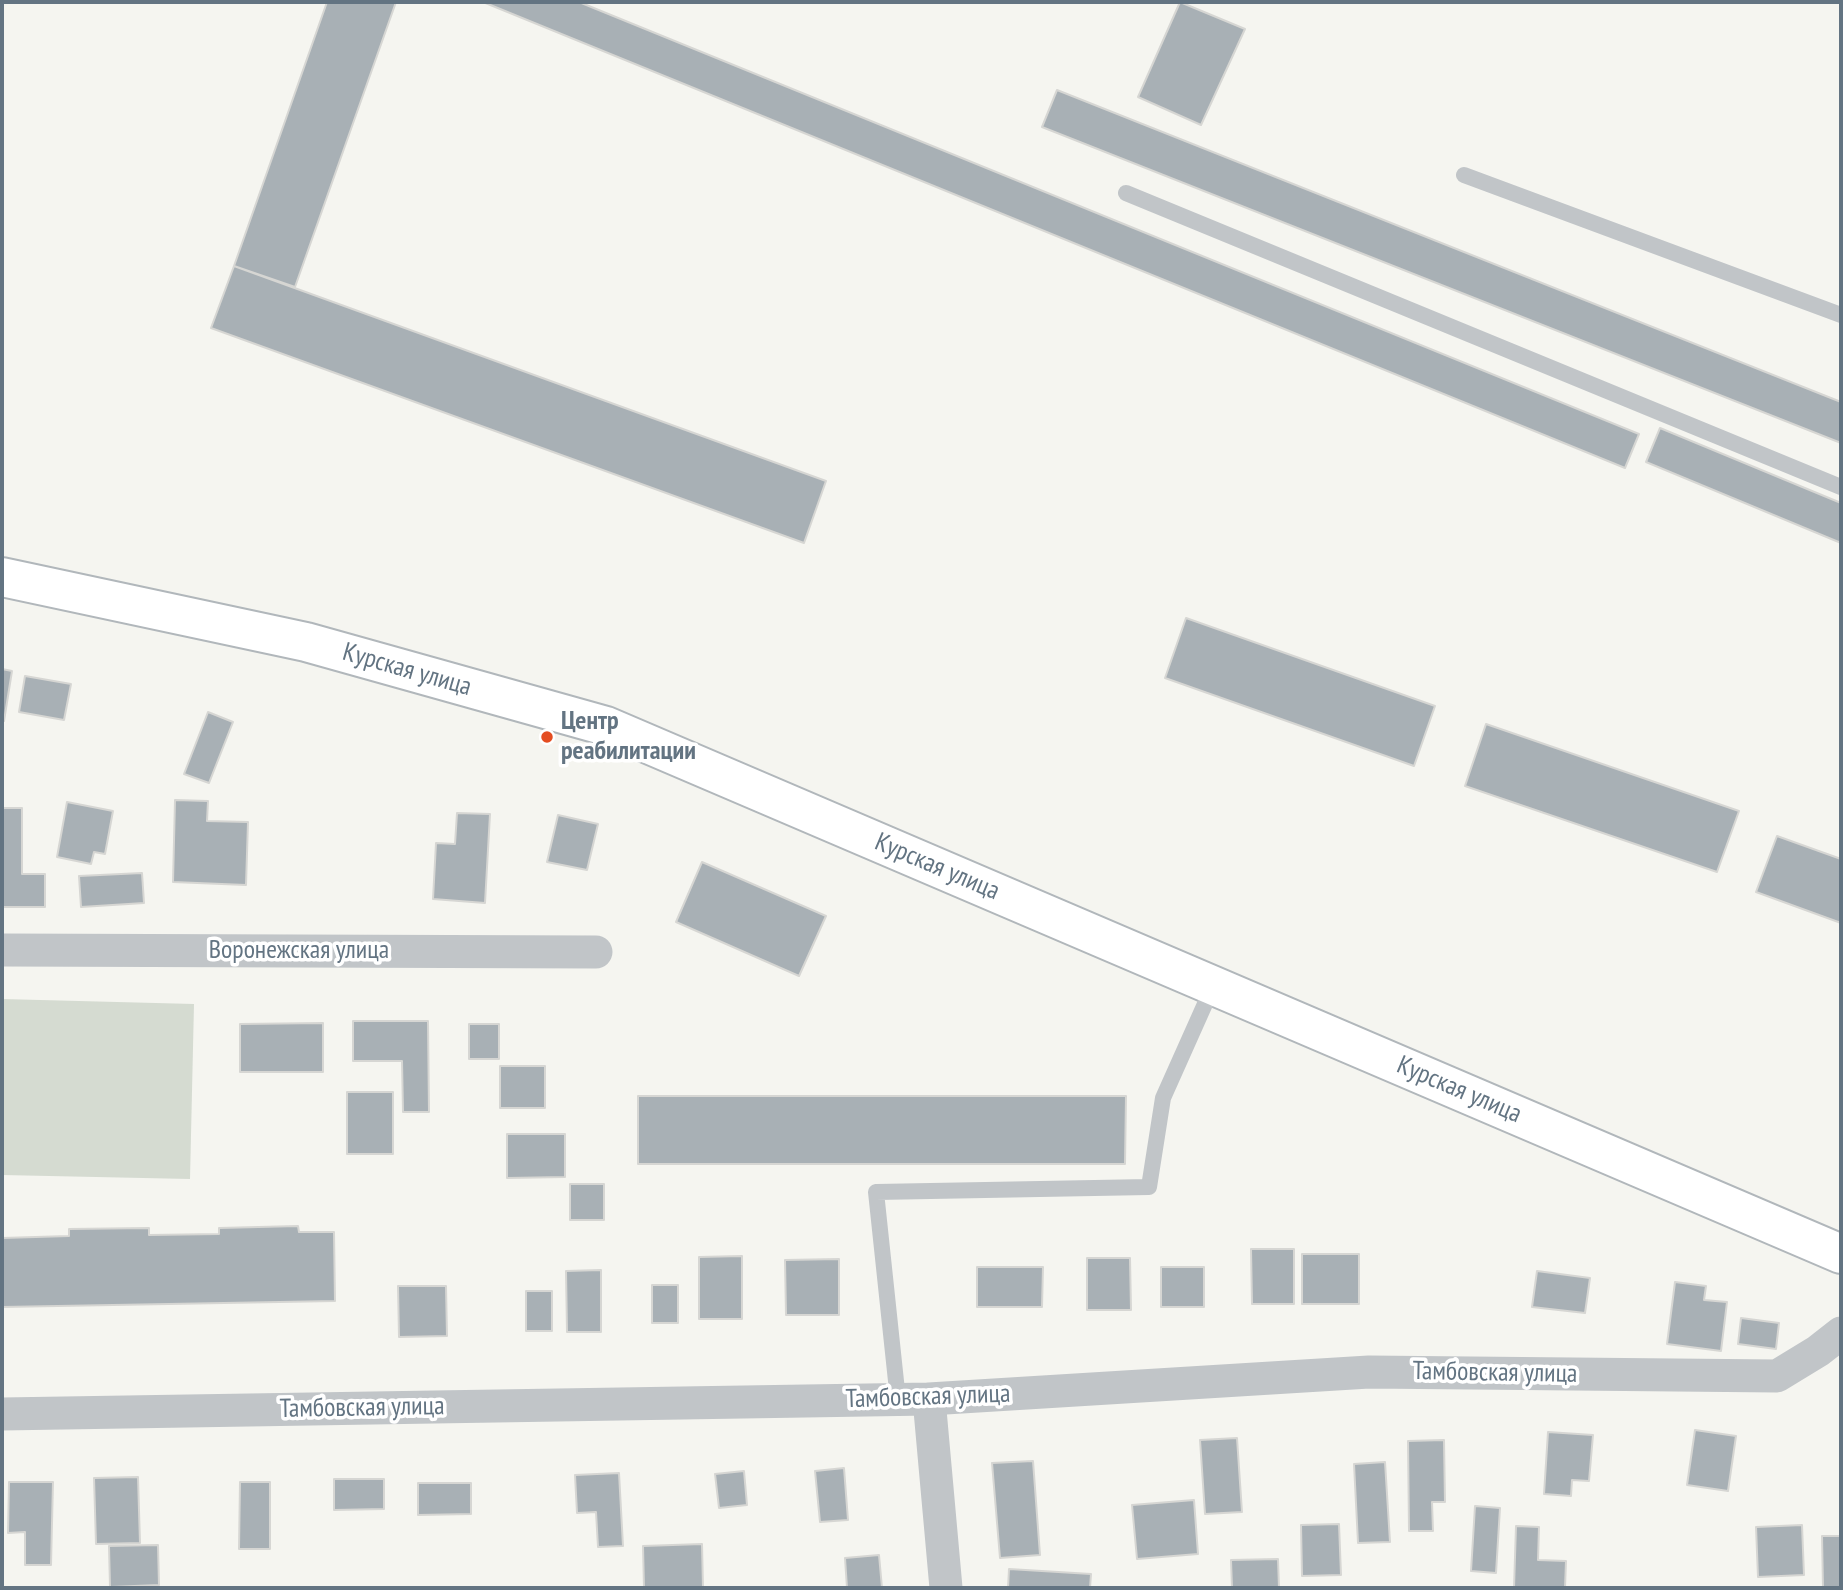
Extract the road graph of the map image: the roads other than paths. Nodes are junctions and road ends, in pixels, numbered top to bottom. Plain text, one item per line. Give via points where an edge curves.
1 (1464, 175) dead end
2 (1126, 193) dead end
3 (1841, 315) edge
4 (1841, 487) edge
5 (2, 577) edge
6 (2, 950) edge
7 (596, 953) dead end
8 (1213, 985) junction
9 (1841, 1254) edge
10 (1841, 1333) edge
11 (913, 1399) junction
12 (2, 1414) edge
13 (946, 1588) edge

1 - 3 lane
2 - 4 lane
5 - 8 street, Курская улица via 306,642 607,726
6 - 7 street, Воронежская улица
8 - 9 street, Курская улица
8 - 11 lane via 1163,1098 1149,1187 876,1192
10 - 11 street, Тамбовская улица via 1777,1376 1369,1372
11 - 12 street, Тамбовская улица
11 - 13 street

